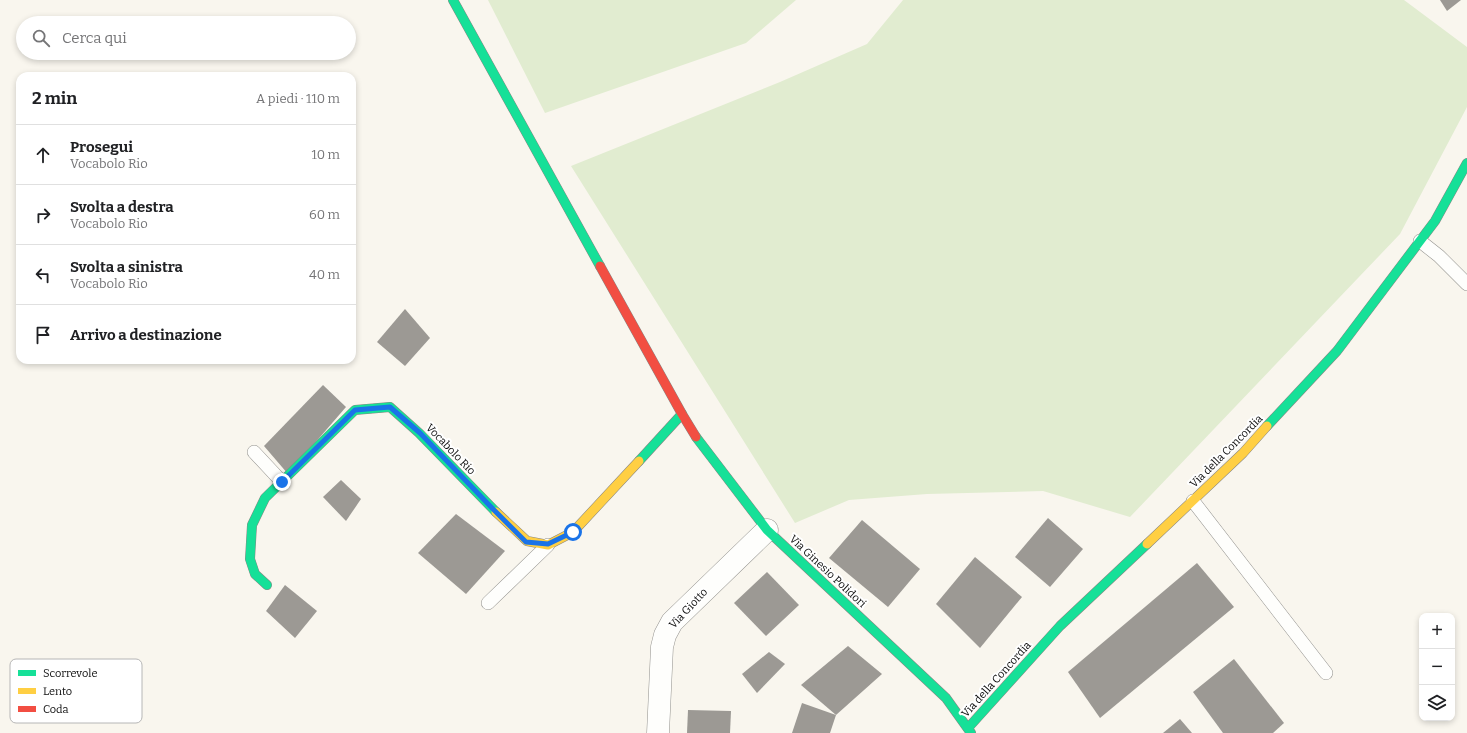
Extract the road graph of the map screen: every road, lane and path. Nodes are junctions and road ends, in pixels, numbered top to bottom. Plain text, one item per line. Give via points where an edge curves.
1 (453, 0) edge
2 (1467, 163) edge
3 (1420, 241) junction
4 (1467, 284) edge
5 (682, 414) junction
6 (254, 452) dead end
7 (282, 482) junction
8 (1193, 501) junction
9 (767, 530) junction
10 (548, 544) junction
11 (267, 585) dead end
12 (488, 603) dead end
13 (1326, 673) dead end
14 (969, 730) edge
15 (658, 733) edge

1 - 5 street, Via Ginesio Polidori
2 - 3 street, Via della Concordia via 1435,220
3 - 4 lane
3 - 8 street, Via della Concordia via 1336,351 1243,453
5 - 9 street, Via Ginesio Polidori via 694,434
5 - 10 street via 573,532
6 - 7 lane
7 - 10 street, Vocabolo Rio via 355,410 390,407 420,433 526,542
7 - 11 street, Vocabolo Rio via 265,498 252,525 250,559 255,574
8 - 13 lane
8 - 14 street, Via della Concordia via 1060,626
9 - 14 street, Via Ginesio Polidori via 946,698
9 - 15 street, Via Giotto via 672,622 665,634 662,647
10 - 12 lane

